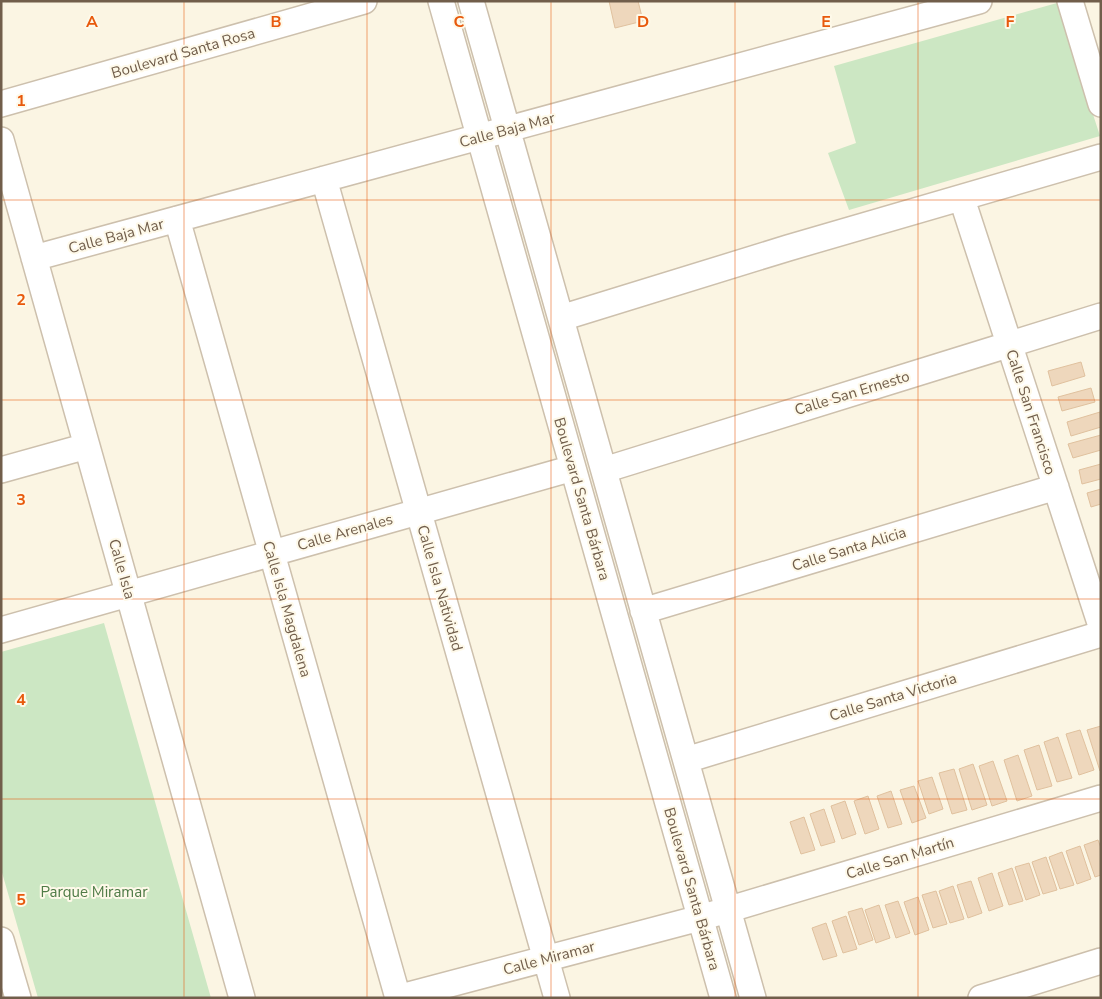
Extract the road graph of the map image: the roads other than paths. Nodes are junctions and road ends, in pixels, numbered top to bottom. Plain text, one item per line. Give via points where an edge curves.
1 (364, 1) edge
2 (440, 1) edge
3 (471, 1) edge
4 (979, 1) edge
5 (1070, 1) edge
6 (1, 104) edge
7 (1101, 104) edge
8 (507, 130) junction
9 (479, 137) junction
10 (1, 140) edge
11 (1101, 157) edge
12 (324, 179) junction
13 (962, 199) junction
14 (177, 219) junction
15 (34, 258) junction
16 (1101, 316) edge
17 (560, 318) junction
18 (1009, 344) junction
19 (87, 446) junction
20 (573, 468) junction
21 (1, 470) edge
22 (604, 470) junction
23 (1056, 487) junction
24 (419, 512) junction
25 (272, 553) junction
26 (129, 594) junction
27 (643, 611) junction
28 (1101, 626) edge
29 (1, 630) edge
30 (1101, 634) edge
31 (686, 760) junction
32 (1101, 798) edge
33 (728, 910) junction
34 (700, 918) junction
35 (1, 940) edge
36 (546, 959) junction
37 (1101, 962) edge
38 (18, 998) edge
39 (242, 998) edge
40 (398, 998) edge
41 (557, 998) edge
42 (723, 998) edge
43 (753, 998) edge
44 (981, 998) edge

1 - 6 street, Boulevard Santa Rosa
2 - 9 street, Boulevard Santa Bárbara
3 - 8 street, Boulevard Santa Bárbara
4 - 8 street, Calle Baja Mar
5 - 7 street
8 - 9 street, Calle Baja Mar
8 - 17 street, Boulevard Santa Bárbara
9 - 12 street, Calle Baja Mar
9 - 20 street, Boulevard Santa Bárbara
10 - 15 street, Calle Isla
11 - 13 street
12 - 14 street, Calle Baja Mar
12 - 24 street, Calle Isla Natividad
13 - 17 street
13 - 18 street, Calle San Francisco
14 - 15 street, Calle Baja Mar
14 - 25 street, Calle Isla Magdalena
15 - 19 street, Calle Isla
16 - 18 street, Calle San Ernesto
17 - 22 street, Boulevard Santa Bárbara
18 - 22 street, Calle San Ernesto
18 - 23 street, Calle San Francisco
19 - 21 street
19 - 26 street, Calle Isla
20 - 24 street, Calle Arenales
20 - 34 street, Boulevard Santa Bárbara
22 - 27 street, Boulevard Santa Bárbara
23 - 27 street, Calle Santa Alicia
23 - 28 street, Calle San Francisco
24 - 25 street, Calle Arenales
24 - 36 street, Calle Isla Natividad
25 - 26 street, Calle Arenales
25 - 40 street, Calle Isla Magdalena
26 - 29 street, Calle Arenales
26 - 39 street, Calle Isla
27 - 31 street, Boulevard Santa Bárbara
30 - 31 street, Calle Santa Victoria
31 - 33 street, Boulevard Santa Bárbara
32 - 33 street, Calle San Martín
33 - 34 street, Calle San Martín
33 - 43 street, Boulevard Santa Bárbara
34 - 36 street, Calle Miramar
34 - 42 street, Boulevard Santa Bárbara
35 - 38 street
36 - 40 street, Calle Miramar
36 - 41 street, Calle Isla Natividad
37 - 44 street

